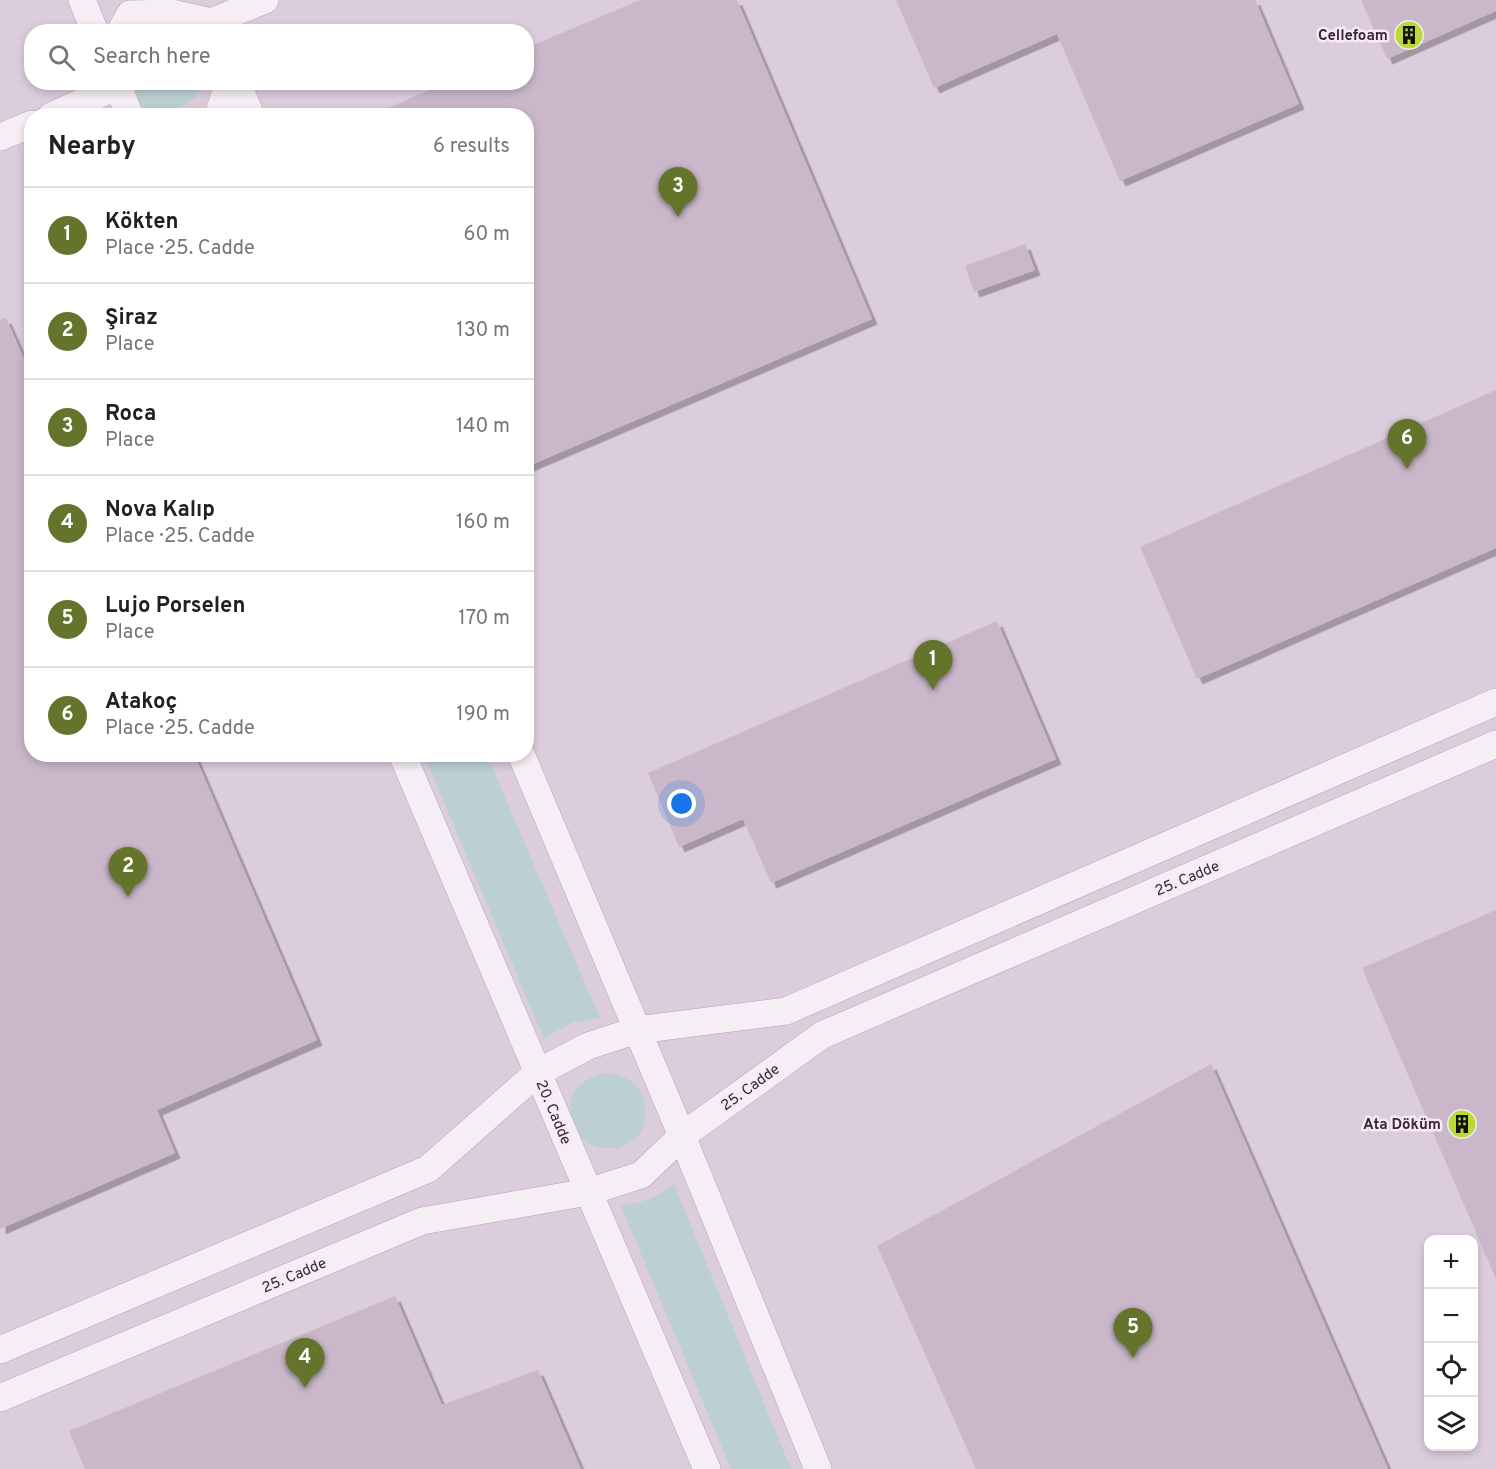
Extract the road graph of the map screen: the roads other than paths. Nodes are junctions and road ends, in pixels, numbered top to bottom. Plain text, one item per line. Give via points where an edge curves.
1 (82, 0) edge
2 (265, 0) edge
3 (209, 18) edge
4 (92, 24) edge
5 (124, 24) edge
6 (105, 90) edge
7 (119, 90) edge
8 (226, 90) edge
9 (240, 90) edge
10 (68, 108) edge
11 (127, 108) edge
12 (221, 108) edge
13 (248, 108) edge
14 (24, 127) edge
15 (0, 137) edge
16 (1496, 702) edge
17 (1496, 744) edge
18 (405, 762) edge
19 (524, 762) edge
20 (637, 1030) junction
21 (537, 1073) junction
22 (682, 1136) junction
23 (588, 1192) junction
24 (0, 1350) edge
25 (0, 1398) edge
26 (707, 1469) edge
27 (818, 1469) edge

1 - 4 street
2 - 3 street
3 - 5 street via 172,13 130,14
6 - 10 street
7 - 11 street
8 - 12 street
9 - 13 street
14 - 15 street
16 - 20 street via 786,1011
17 - 22 street, 25. Cadde via 822,1035
18 - 21 street, 20. Cadde
19 - 20 street
20 - 21 street via 588,1046
20 - 22 street
21 - 23 street, 20. Cadde
21 - 24 street via 428,1168
22 - 23 street, 25. Cadde via 641,1175
22 - 27 street
23 - 25 street, 25. Cadde via 422,1221
23 - 26 street, 20. Cadde

